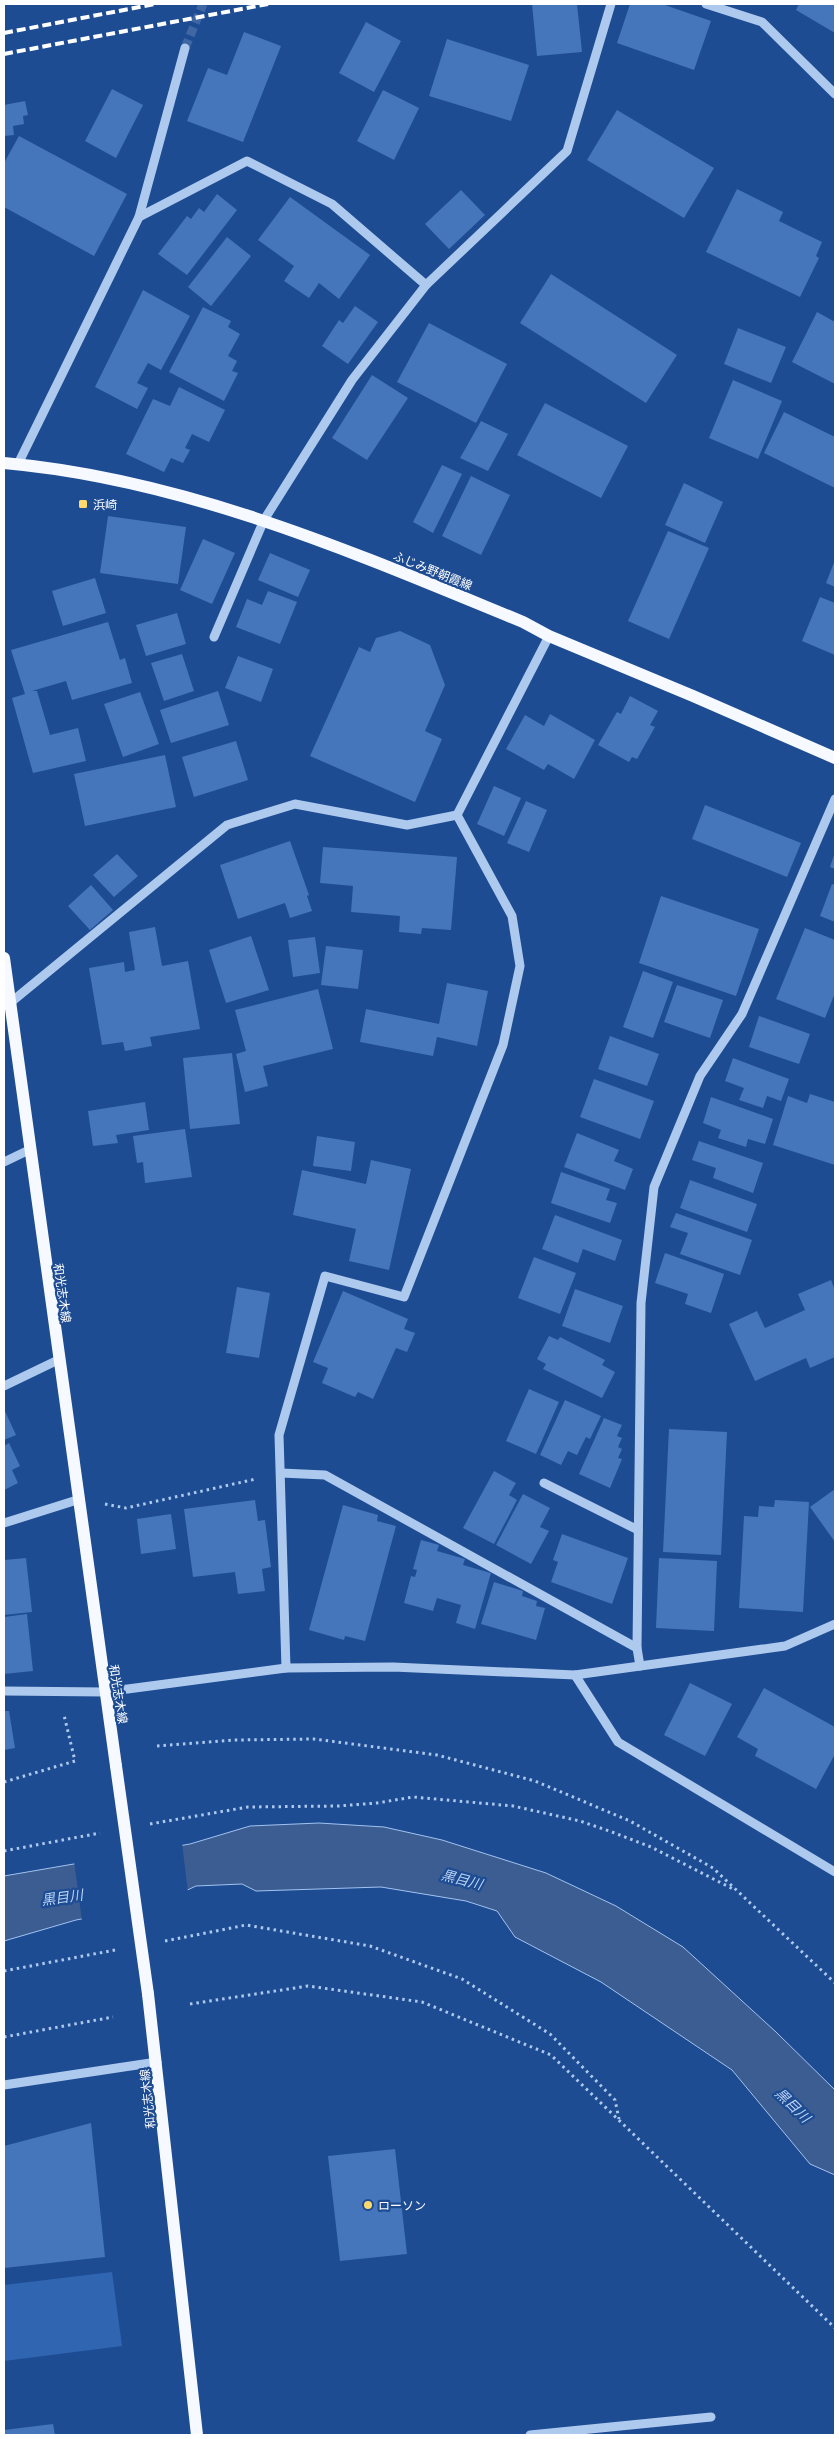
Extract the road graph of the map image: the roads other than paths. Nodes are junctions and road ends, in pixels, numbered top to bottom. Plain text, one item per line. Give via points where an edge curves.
1 (611, 4) edge
2 (706, 4) edge
3 (185, 48) tunnel mouth
4 (835, 94) edge
5 (139, 217) junction
6 (426, 285) junction
7 (4, 463) edge
8 (18, 464) junction
9 (264, 520) junction
10 (550, 636) junction
11 (214, 637) dead end
12 (835, 758) edge
13 (835, 799) edge
14 (457, 815) junction
15 (4, 958) edge
16 (10, 1003) junction
17 (29, 1150) junction
18 (4, 1162) edge
19 (58, 1360) junction
20 (4, 1386) edge
21 (280, 1473) junction
22 (544, 1483) dead end
23 (77, 1500) junction
24 (4, 1523) edge
25 (638, 1530) junction
26 (835, 1624) edge
27 (637, 1648) junction
28 (640, 1666) junction
29 (286, 1668) junction
30 (575, 1675) junction
31 (4, 1691) edge
32 (105, 1692) junction
33 (835, 1872) edge
34 (157, 2062) junction
35 (4, 2085) edge
36 (711, 2417) dead end
37 (197, 2435) edge
38 (530, 2435) edge

1 - 6 street via 567,151
2 - 4 street via 762,22
3 - 5 street
5 - 6 street via 247,161 332,204
5 - 8 street
6 - 9 street via 352,380
7 - 8 main road, ふじみ野朝霞線
8 - 9 main road, ふじみ野朝霞線 via 132,482
9 - 10 main road, ふじみ野朝霞線 via 345,549 505,614
9 - 11 street
10 - 12 main road, ふじみ野朝霞線
10 - 14 street
13 - 25 street via 742,1014 700,1076 654,1187 641,1303
14 - 16 street via 408,825 295,804 227,824
14 - 21 street via 512,916 520,966 503,1045 404,1298 324,1276 279,1436
15 - 16 main road, 和光志木線
16 - 17 main road, 和光志木線
17 - 18 street
17 - 19 main road, 和光志木線
19 - 20 street
19 - 23 main road, 和光志木線
21 - 27 street via 325,1475
21 - 29 street
22 - 25 street
23 - 24 street
23 - 32 main road, 和光志木線
25 - 27 street
26 - 28 street via 785,1646
27 - 28 street
28 - 30 street
29 - 30 street via 393,1667
29 - 32 street
30 - 33 street via 618,1742
31 - 32 street
32 - 34 main road, 和光志木線, bridge
34 - 35 street
34 - 37 main road, 和光志木線
36 - 38 street

